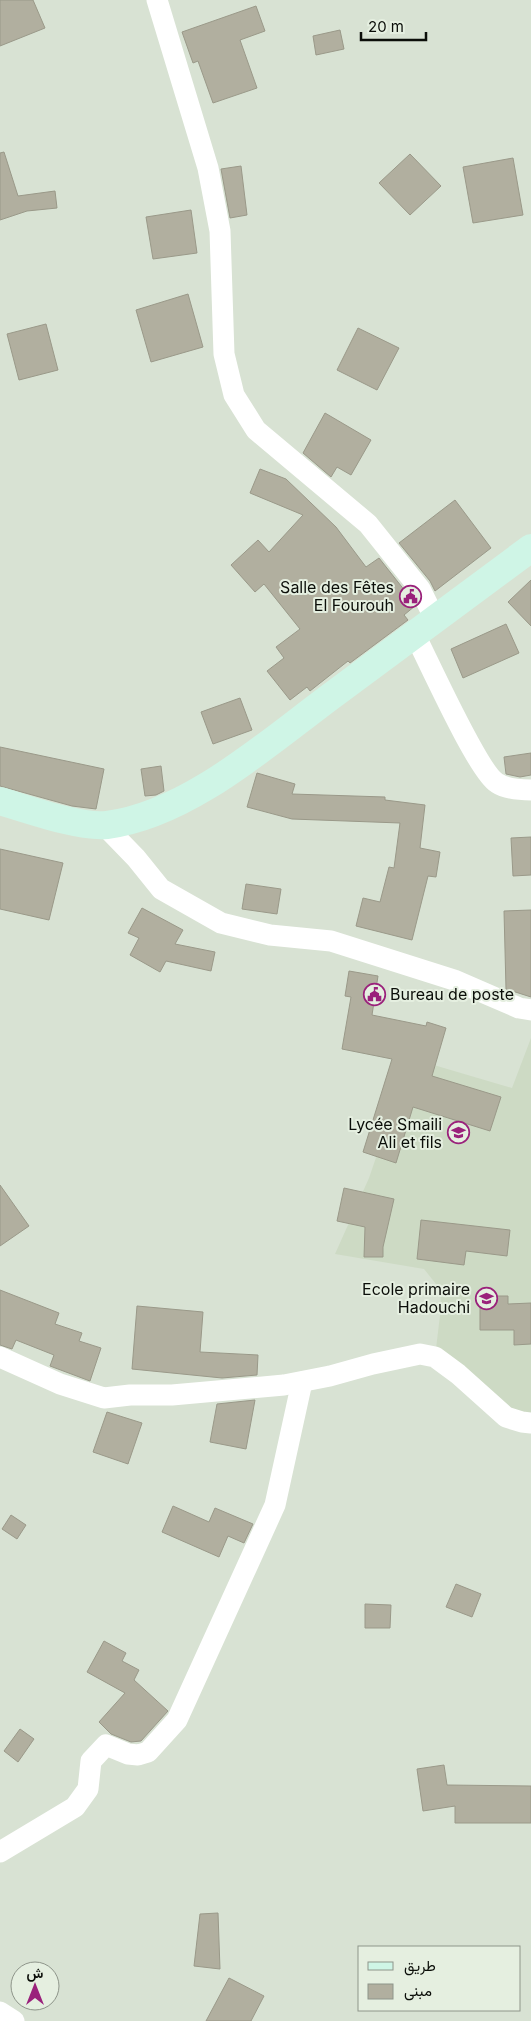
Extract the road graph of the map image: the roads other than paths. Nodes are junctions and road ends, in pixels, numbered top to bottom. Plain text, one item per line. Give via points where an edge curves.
1 (157, 0) edge
2 (531, 548) edge
3 (425, 627) junction
4 (531, 790) edge
5 (0, 801) edge
6 (104, 825) junction
7 (531, 1010) edge
8 (0, 1357) edge
9 (302, 1382) junction
10 (531, 1423) edge
11 (0, 1852) edge
12 (0, 2012) edge
13 (14, 2021) edge

1 - 3 street via 208,168 220,231 224,354 234,395 256,430 368,524 420,589
2 - 3 main road
3 - 4 street via 480,763 496,783
3 - 6 main road via 221,777 158,812
5 - 6 main road via 68,821
6 - 7 street via 161,889 221,923 270,935 331,941 454,980
8 - 9 street via 60,1384 104,1398 192,1394
9 - 10 street via 420,1354 435,1357 506,1417
9 - 11 street via 275,1506 176,1720 148,1752 128,1754 106,1745 91,1761 88,1788 75,1807
12 - 13 street

